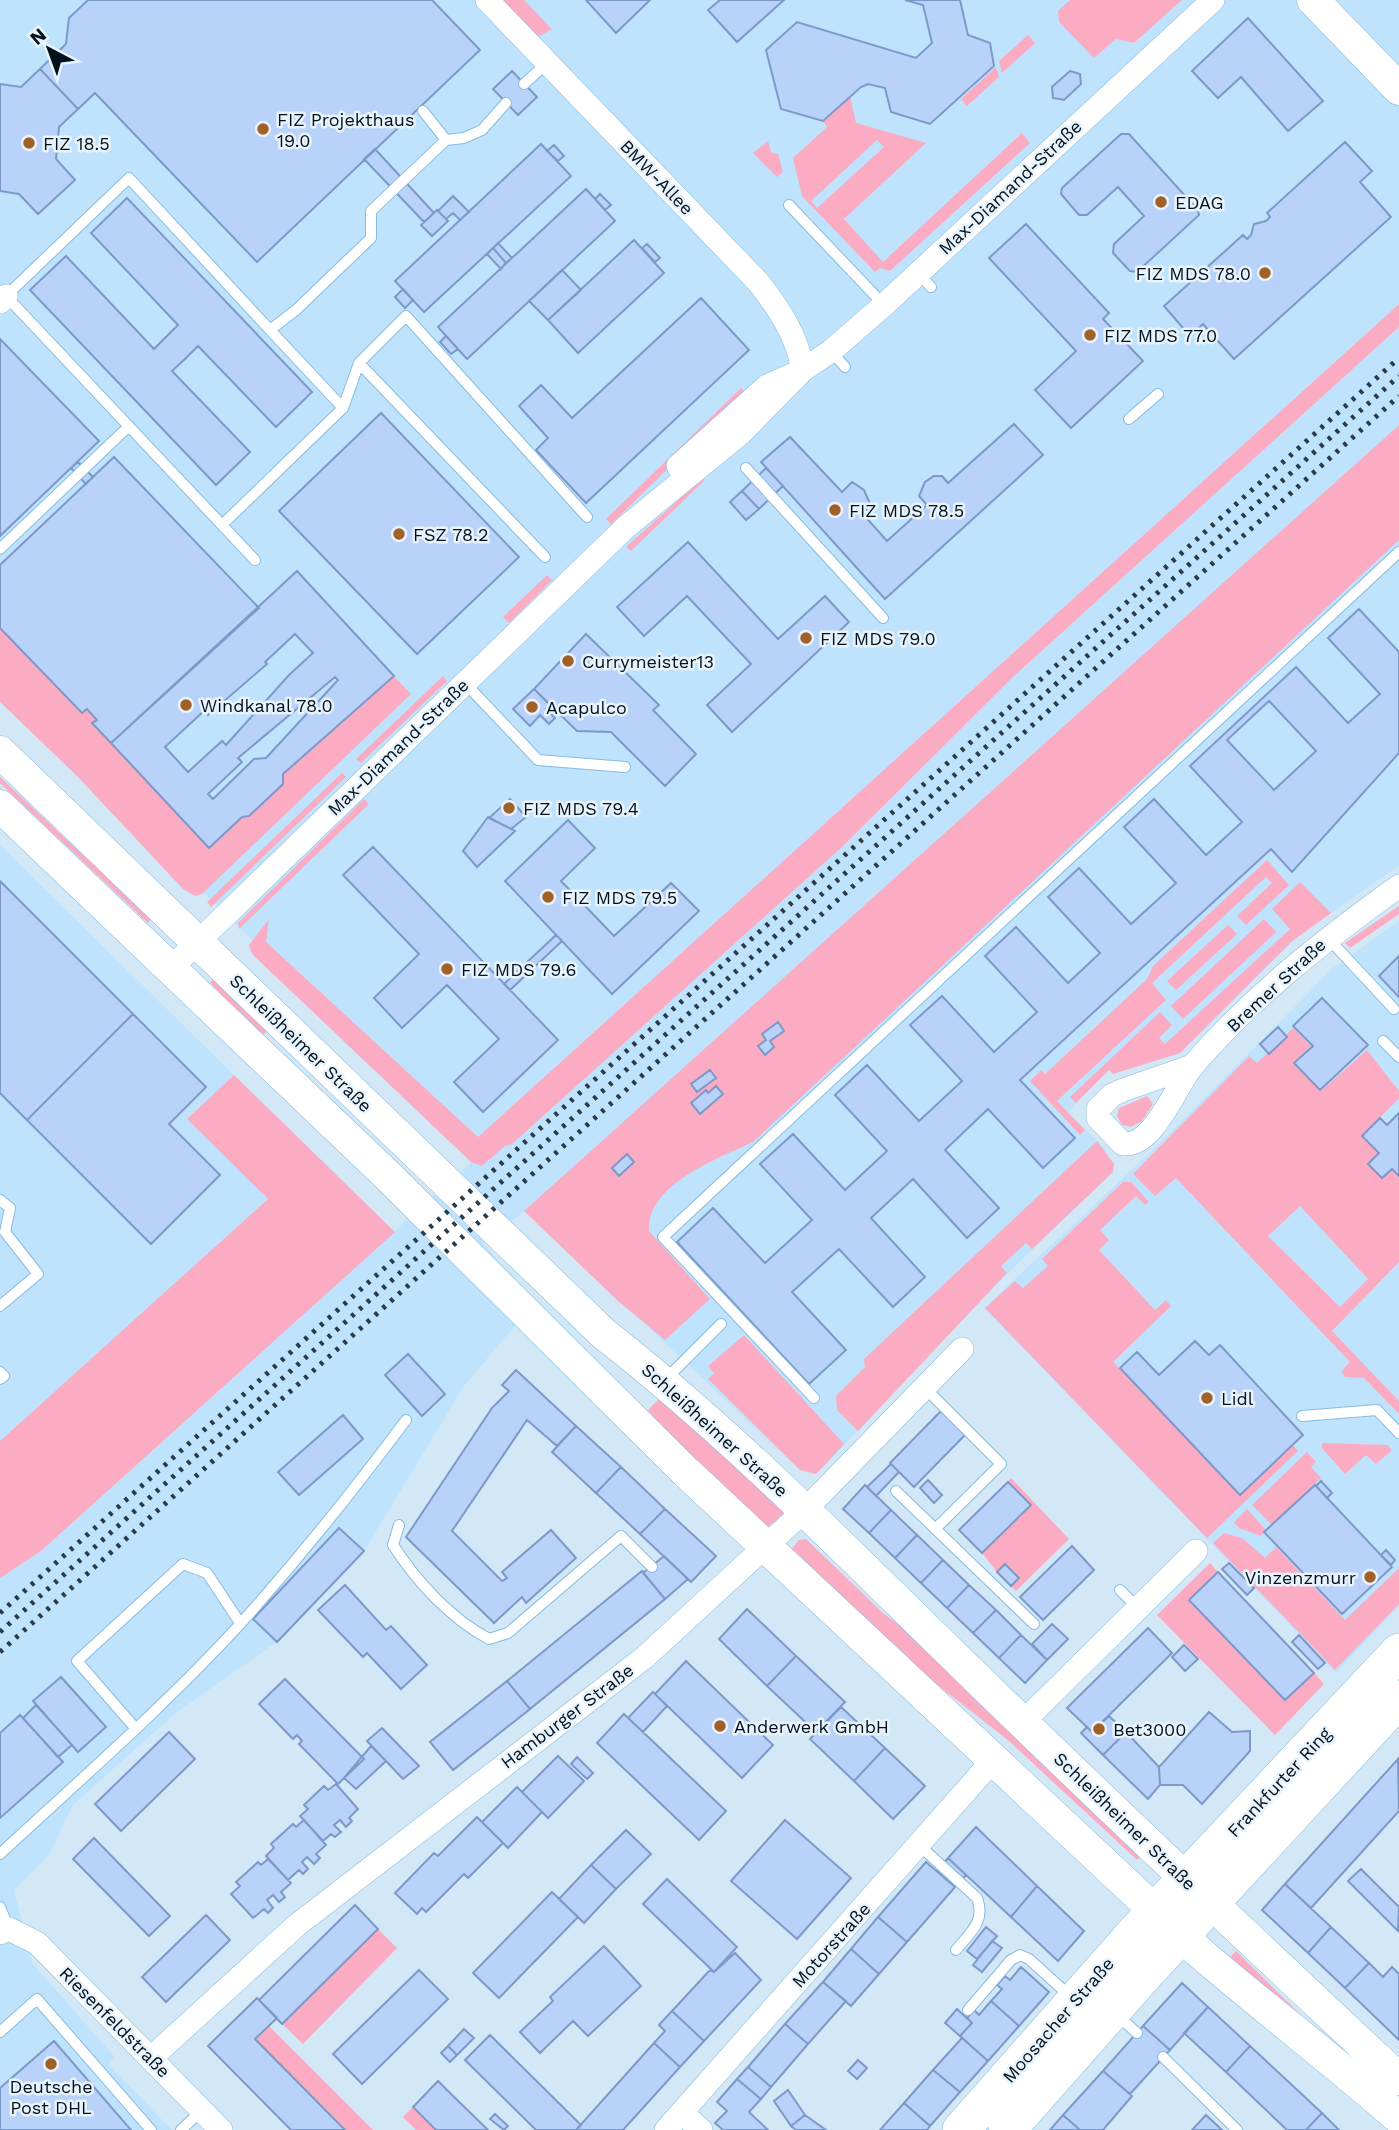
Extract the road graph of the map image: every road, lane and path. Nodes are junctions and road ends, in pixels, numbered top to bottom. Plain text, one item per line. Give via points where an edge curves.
1 (487, 0) edge
2 (1213, 0) edge
3 (1313, 0) edge
4 (546, 64) junction
5 (524, 84) dead end
6 (1399, 89) edge
7 (506, 103) dead end
8 (423, 111) dead end
9 (446, 140) junction
10 (789, 205) dead end
11 (2, 296) edge
12 (884, 305) junction
13 (270, 330) junction
14 (359, 363) junction
15 (803, 370) junction
16 (1158, 394) dead end
17 (343, 408) junction
18 (1129, 419) dead end
19 (129, 426) junction
20 (746, 468) dead end
21 (587, 517) dead end
22 (222, 525) junction
23 (0, 549) edge
24 (1399, 552) edge
25 (545, 557) dead end
26 (256, 560) dead end
27 (883, 618) dead end
28 (465, 683) junction
29 (0, 752) edge
30 (625, 767) dead end
31 (7, 818) edge
32 (1399, 886) edge
33 (1327, 937) junction
34 (198, 943) junction
35 (171, 968) junction
36 (1394, 1009) dead end
37 (1383, 1041) dead end
38 (1399, 1057) edge
39 (1192, 1066) dead end
40 (0, 1200) edge
41 (0, 1306) edge
42 (721, 1324) dead end
43 (962, 1349) dead end
44 (0, 1372) edge
45 (0, 1379) edge
46 (664, 1381) junction
47 (923, 1386) junction
48 (814, 1398) dead end
49 (629, 1416) junction
50 (1302, 1416) dead end
51 (406, 1420) dead end
52 (1399, 1433) edge
53 (896, 1491) dead end
54 (804, 1511) junction
55 (399, 1525) dead end
56 (935, 1529) junction
57 (766, 1548) junction
58 (1196, 1551) dead end
59 (652, 1567) dead end
60 (1120, 1590) dead end
61 (1138, 1608) junction
62 (240, 1623) junction
63 (1034, 1624) dead end
64 (1399, 1651) edge
65 (1399, 1699) edge
66 (1022, 1723) junction
67 (136, 1728) junction
68 (995, 1758) junction
69 (920, 1846) junction
70 (0, 1854) edge
71 (1198, 1891) junction
72 (0, 1907) edge
73 (1169, 1922) junction
74 (5, 1931) edge
75 (956, 1950) dead end
76 (1074, 2000) junction
77 (968, 2010) dead end
78 (0, 2032) edge
79 (1163, 2057) dead end
80 (151, 2058) junction
81 (1399, 2079) edge
82 (202, 2110) junction
83 (1399, 2118) edge
84 (674, 2121) edge
85 (151, 2130) edge
86 (181, 2130) edge
87 (221, 2130) edge
88 (701, 2130) edge
89 (961, 2130) edge
90 (1007, 2130) edge
91 (1237, 2130) edge

1 - 4 street, BMW-Allee
2 - 12 street, Max-Diamand-Straße via 925,280
3 - 6 main road
4 - 5 lane
4 - 15 street, BMW-Allee via 759,283 799,346
7 - 9 lane via 482,130
8 - 9 lane
9 - 13 lane via 371,211 371,238
10 - 12 lane
11 - 13 lane via 129,178
11 - 19 lane
12 - 15 street, Max-Diamand-Straße via 838,359
13 - 17 lane
14 - 17 lane
14 - 21 lane via 406,316
14 - 25 lane
15 - 28 street, Max-Diamand-Straße via 756,394 663,481 626,527
16 - 18 lane
17 - 22 lane
19 - 22 lane
19 - 23 lane
20 - 27 lane
22 - 26 lane
24 - 48 lane via 663,1237
28 - 30 lane via 538,760
28 - 34 street, Max-Diamand-Straße
29 - 34 main road, Schleißheimer Straße
31 - 35 main road, Schleißheimer Straße
32 - 33 street, Bremer Straße
33 - 36 lane
33 - 39 street, Bremer Straße
34 - 35 street, Max-Diamand-Straße
34 - 46 main road, Schleißheimer Straße via 604,1334
35 - 49 main road, Schleißheimer Straße
37 - 38 lane
40 - 41 lane via 10,1208 5,1232 38,1274
42 - 46 lane
43 - 47 street, Hamburger Straße
44 - 45 lane via 4,1376
46 - 49 main road
46 - 54 main road, Schleißheimer Straße
47 - 54 street, Hamburger Straße
47 - 56 lane via 1001,1464
49 - 57 main road, Schleißheimer Straße
50 - 52 lane via 1377,1410
51 - 62 lane via 338,1511
53 - 56 lane
54 - 57 street, Hamburger Straße
54 - 66 main road, Schleißheimer Straße
55 - 59 lane via 393,1545 408,1570 472,1630 489,1639 508,1633 621,1536
56 - 63 lane
57 - 68 main road, Schleißheimer Straße
57 - 80 street, Hamburger Straße via 645,1657 297,1925
58 - 61 street
60 - 61 lane
61 - 66 street
62 - 67 lane
62 - 67 lane via 207,1573 183,1564 78,1661
64 - 71 main road, Frankfurter Ring
65 - 71 main road, Frankfurter Ring
66 - 71 main road, Schleißheimer Straße
67 - 70 lane
68 - 69 street, Motorstraße
68 - 73 main road, Schleißheimer Straße
69 - 75 lane via 977,1898 982,1910 979,1923
69 - 84 street, Motorstraße
71 - 73 main road, Frankfurter Ring
71 - 81 main road, Schleißheimer Straße
72 - 74 lane
73 - 76 main road, Moosacher Straße
73 - 83 main road, Schleißheimer Straße
73 - 90 main road, Moosacher Straße via 1125,2022
74 - 80 street, Riesenfeldstraße via 37,1943
76 - 77 lane via 1020,1955
76 - 89 main road, Moosacher Straße
78 - 85 lane via 37,1999
79 - 91 lane
80 - 82 street, Riesenfeldstraße
82 - 86 lane
82 - 87 street, Riesenfeldstraße
84 - 88 street

